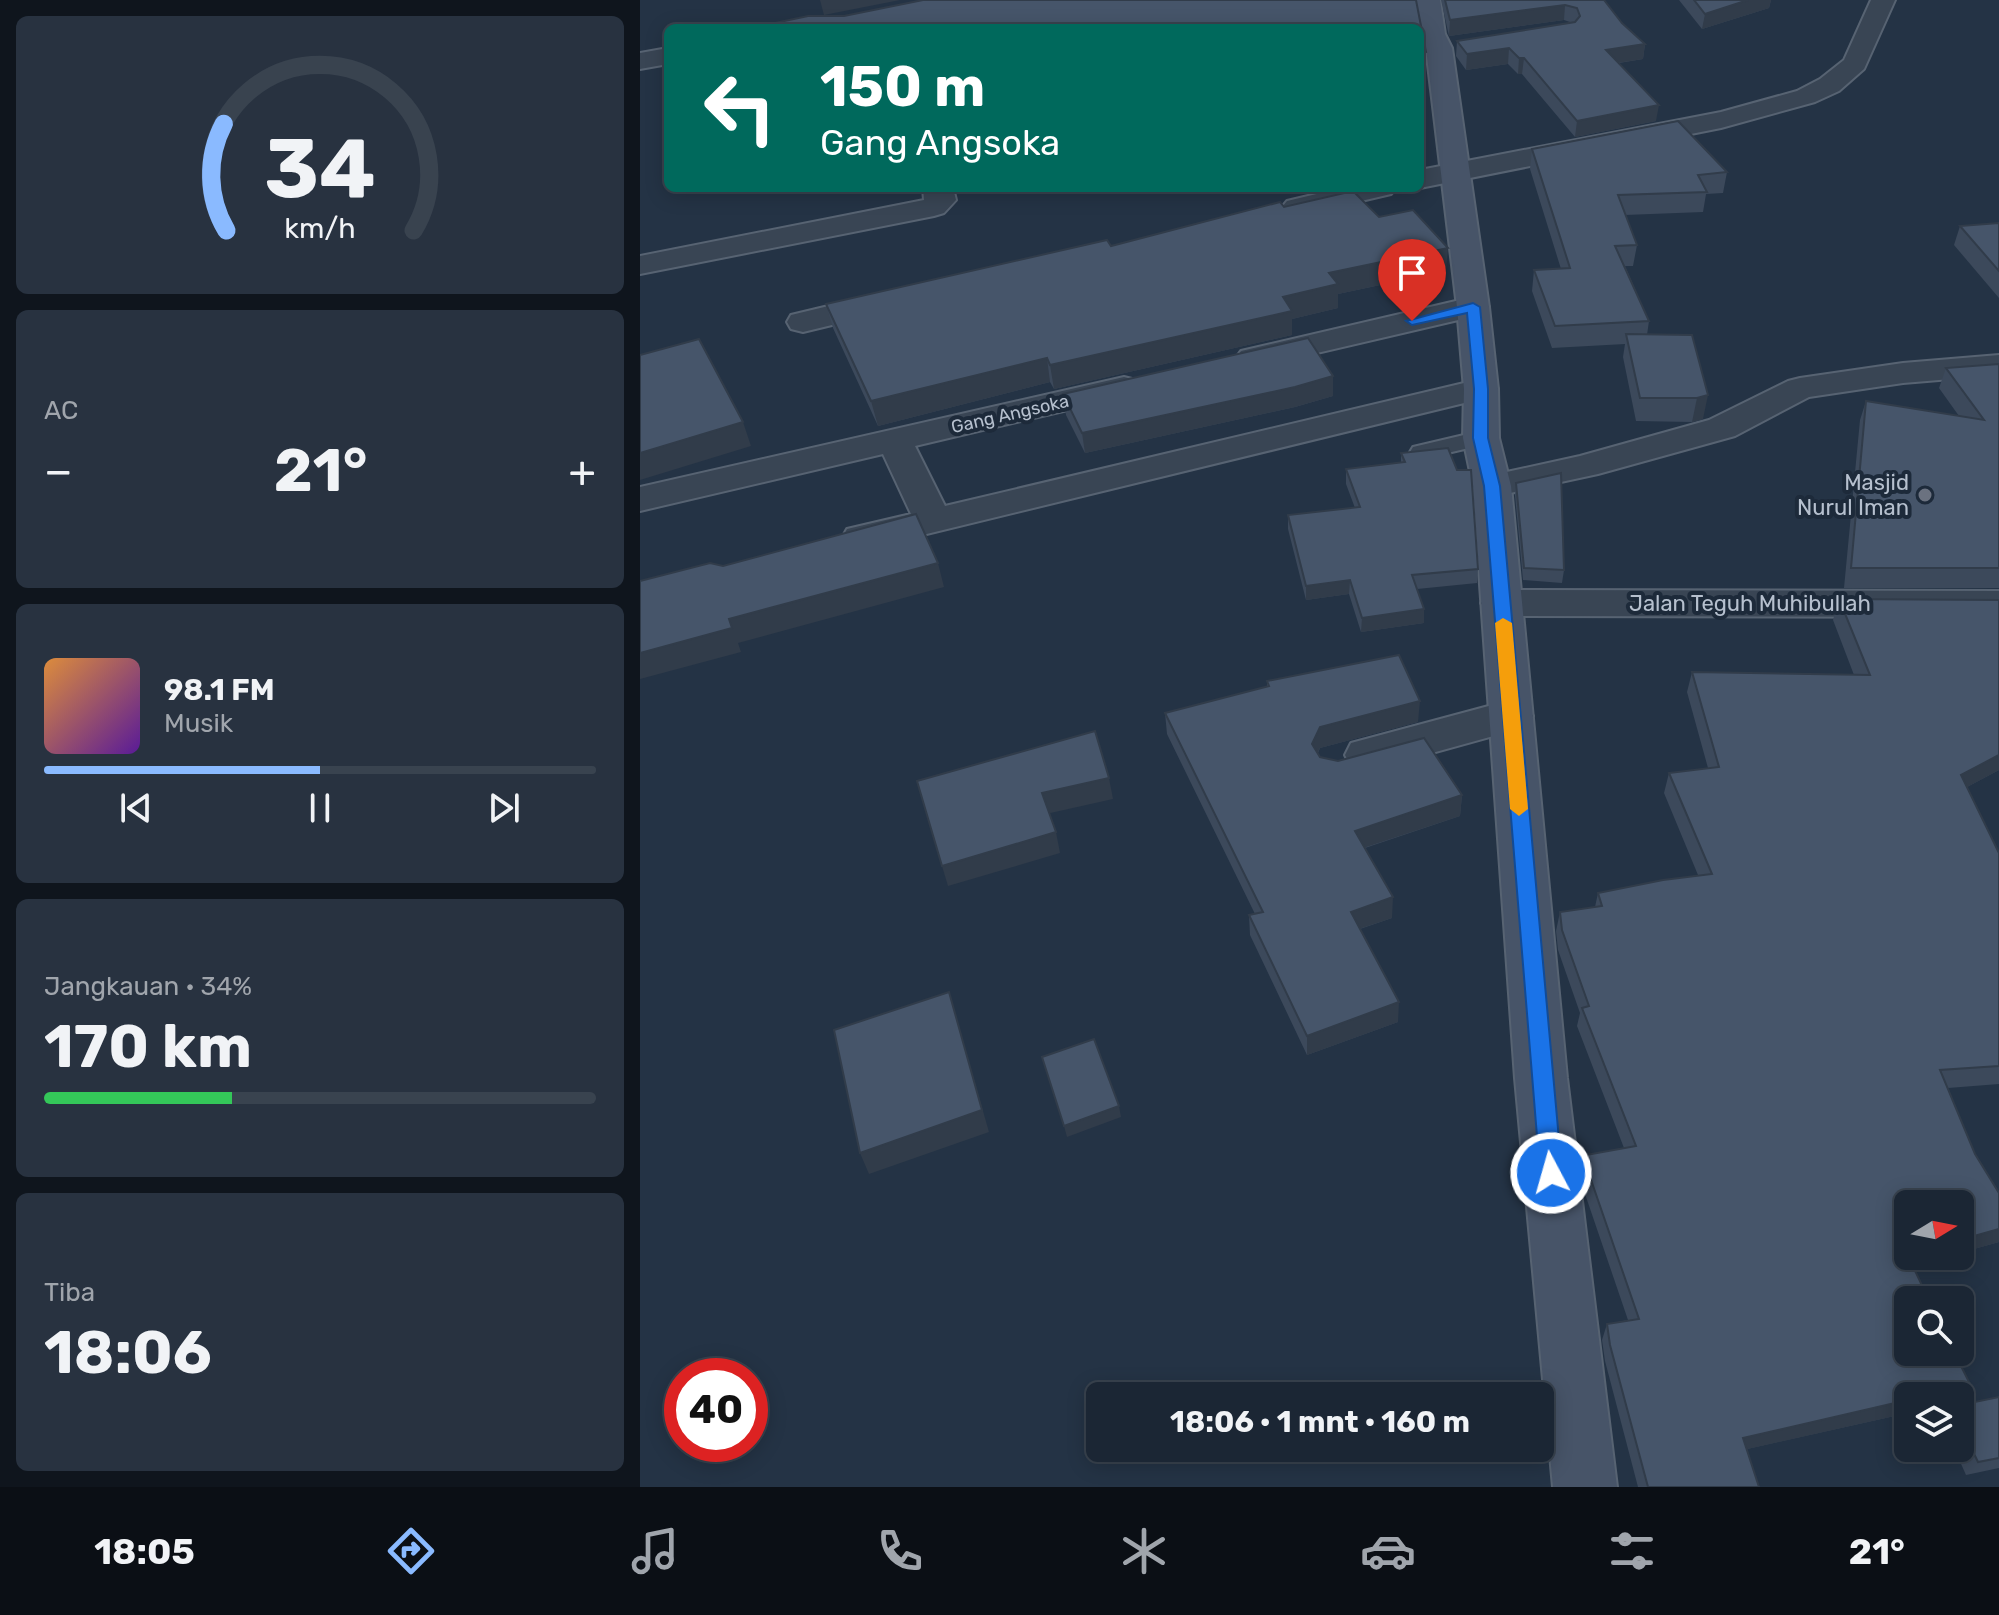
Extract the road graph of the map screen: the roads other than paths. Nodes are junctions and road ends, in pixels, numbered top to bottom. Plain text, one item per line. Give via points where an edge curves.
1 (1883, 0) edge
2 (1438, 32) edge
3 (664, 57) edge
4 (640, 61) edge
5 (1439, 175) edge
6 (939, 192) edge
7 (1363, 192) edge
8 (1276, 211) edge
9 (640, 265) edge
10 (911, 296) edge
11 (1473, 307) junction
12 (803, 322) dead end
13 (1999, 365) edge
14 (1214, 367) edge
15 (1153, 381) edge
16 (1481, 389) junction
17 (1481, 438) junction
18 (894, 440) junction
19 (1422, 452) edge
20 (1492, 486) junction
21 (640, 499) edge
22 (933, 519) junction
23 (832, 546) edge
24 (1501, 603) junction
25 (1999, 604) edge
26 (1511, 716) junction
27 (1337, 763) edge
28 (1585, 1487) edge

1 - 5 street via 1852,69 1813,92 1752,113
2 - 5 street
3 - 4 street
5 - 11 street
6 - 9 street via 941,200 934,207
7 - 8 street
10 - 12 street
11 - 14 street
11 - 16 street
13 - 20 street via 1800,388 1722,428
15 - 18 street, Gang Angsoka
16 - 17 street
16 - 22 street
17 - 19 lane
17 - 20 street
18 - 21 street, Gang Angsoka
18 - 22 street
20 - 24 street
22 - 23 street
24 - 25 street, Jalan Teguh Muhibullah
24 - 26 street
26 - 27 street
26 - 28 street via 1541,1078

